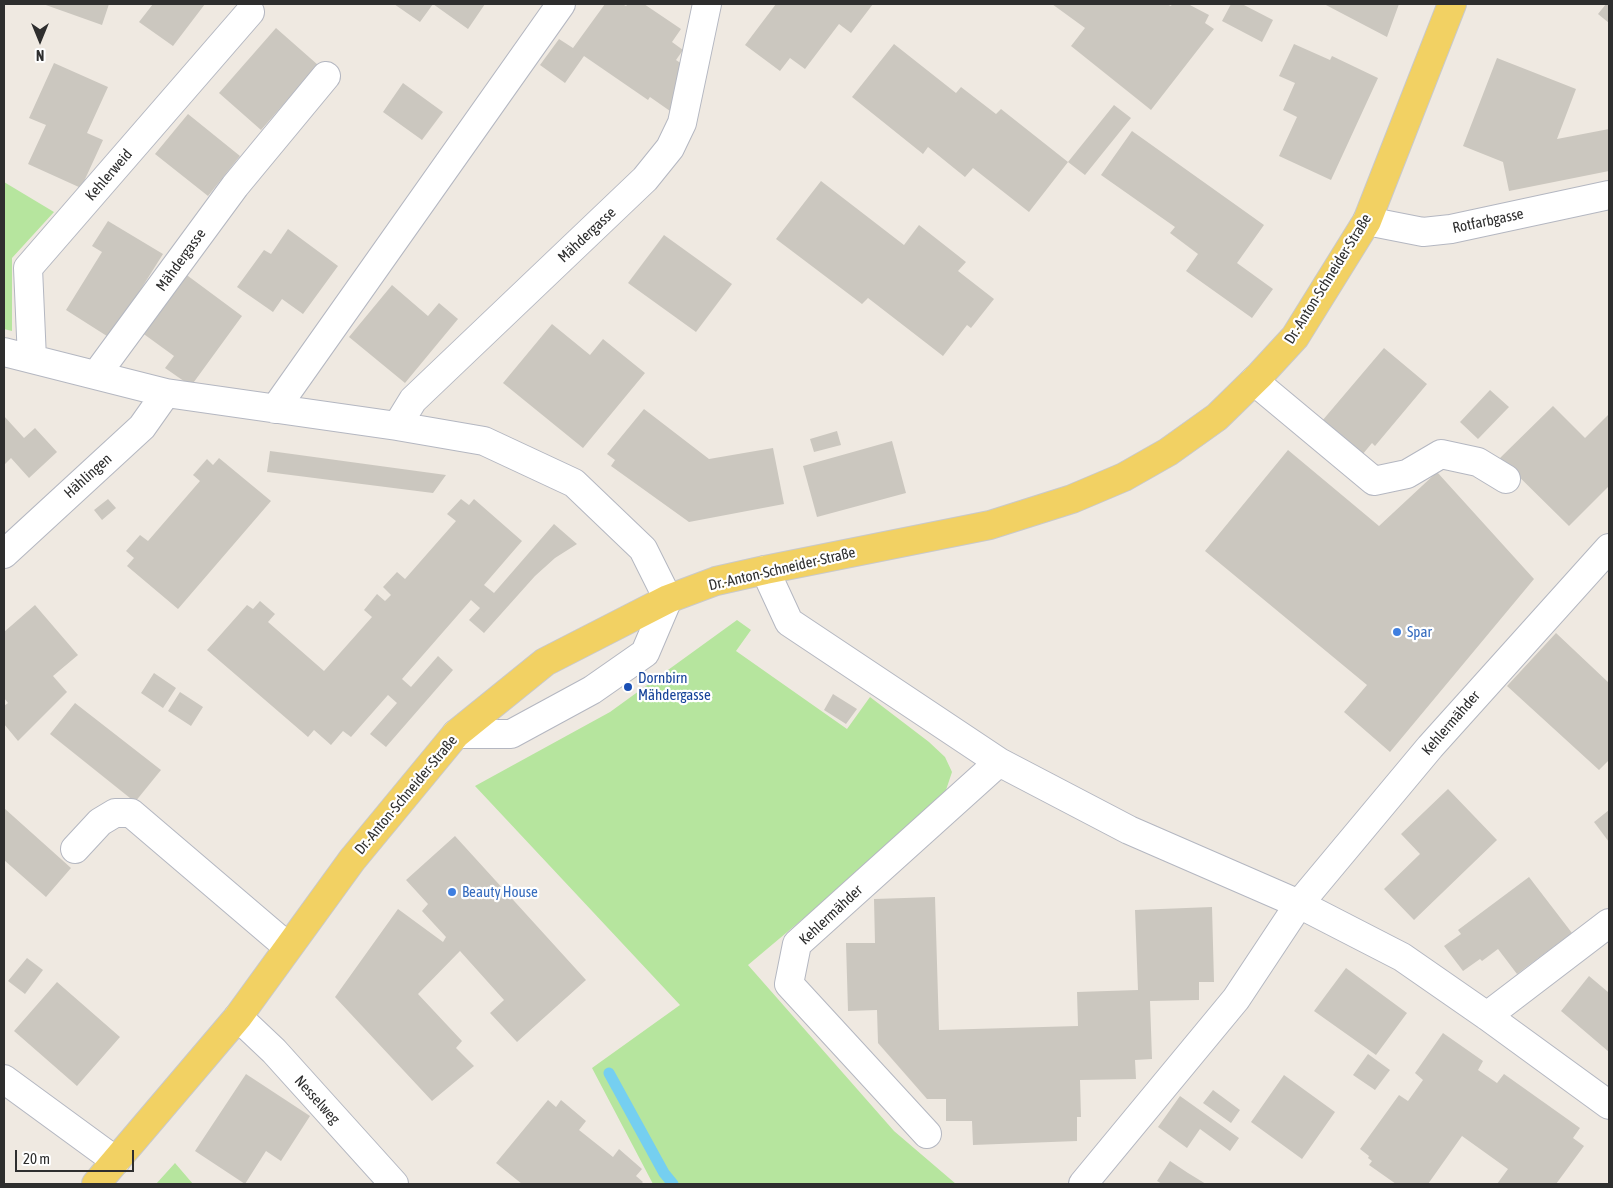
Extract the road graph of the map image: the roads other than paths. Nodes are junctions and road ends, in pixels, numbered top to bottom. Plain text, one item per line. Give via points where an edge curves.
1 (561, 4) edge
2 (707, 4) edge
3 (1452, 4) edge
4 (250, 12) dead end
5 (326, 76) dead end
6 (1609, 195) edge
7 (1367, 222) junction
8 (4, 352) edge
9 (32, 359) junction
10 (96, 376) junction
11 (1254, 381) junction
12 (166, 393) junction
13 (275, 409) junction
14 (397, 426) junction
15 (1506, 479) dead end
16 (1609, 548) edge
17 (4, 554) edge
18 (765, 570) junction
19 (668, 599) junction
20 (456, 734) junction
21 (999, 762) junction
22 (75, 849) dead end
23 (1299, 904) junction
24 (1609, 923) edge
25 (288, 947) junction
26 (1487, 1016) junction
27 (238, 1017) junction
28 (4, 1079) edge
29 (1609, 1106) edge
30 (927, 1134) dead end
31 (116, 1161) junction
32 (96, 1184) edge
33 (394, 1184) edge
34 (1083, 1184) edge

1 - 13 street
2 - 14 street, Mähdergasse via 682,123 670,148 645,179 413,400
3 - 7 main road, Dr.-Anton-Schneider-Straße
4 - 9 street, Kehlerweid via 28,268
5 - 10 street, Mähdergasse via 235,186
6 - 7 street, Rotfarbgasse via 1451,229 1423,232
7 - 11 main road, Dr.-Anton-Schneider-Straße via 1295,337
8 - 9 street
9 - 10 street
10 - 12 street
11 - 15 street via 1374,481 1406,474 1441,454 1478,462
11 - 18 main road, Dr.-Anton-Schneider-Straße via 1217,417 1168,452 1124,477 1072,499 990,525
12 - 13 street
12 - 17 street, Hählingen via 142,428
13 - 14 street
14 - 19 street via 484,441 574,483 643,549
16 - 23 street, Kehlermähder via 1430,747
18 - 19 main road, Dr.-Anton-Schneider-Straße via 716,582
18 - 21 street via 789,622
19 - 20 main road, Dr.-Anton-Schneider-Straße via 545,662
19 - 20 street via 645,653 592,690 511,734
20 - 25 main road, Dr.-Anton-Schneider-Straße via 352,860
21 - 23 street via 1129,830
21 - 30 street, Kehlermähder via 797,944 789,984
22 - 25 street via 100,822 115,812 131,812
23 - 26 street via 1402,957
23 - 34 street, Kehlermähder via 1236,999
24 - 26 street
25 - 27 main road, Dr.-Anton-Schneider-Straße
26 - 29 street
27 - 31 main road, Dr.-Anton-Schneider-Straße
27 - 33 street, Nesselweg via 274,1051
28 - 31 street
31 - 32 main road, Dr.-Anton-Schneider-Straße

